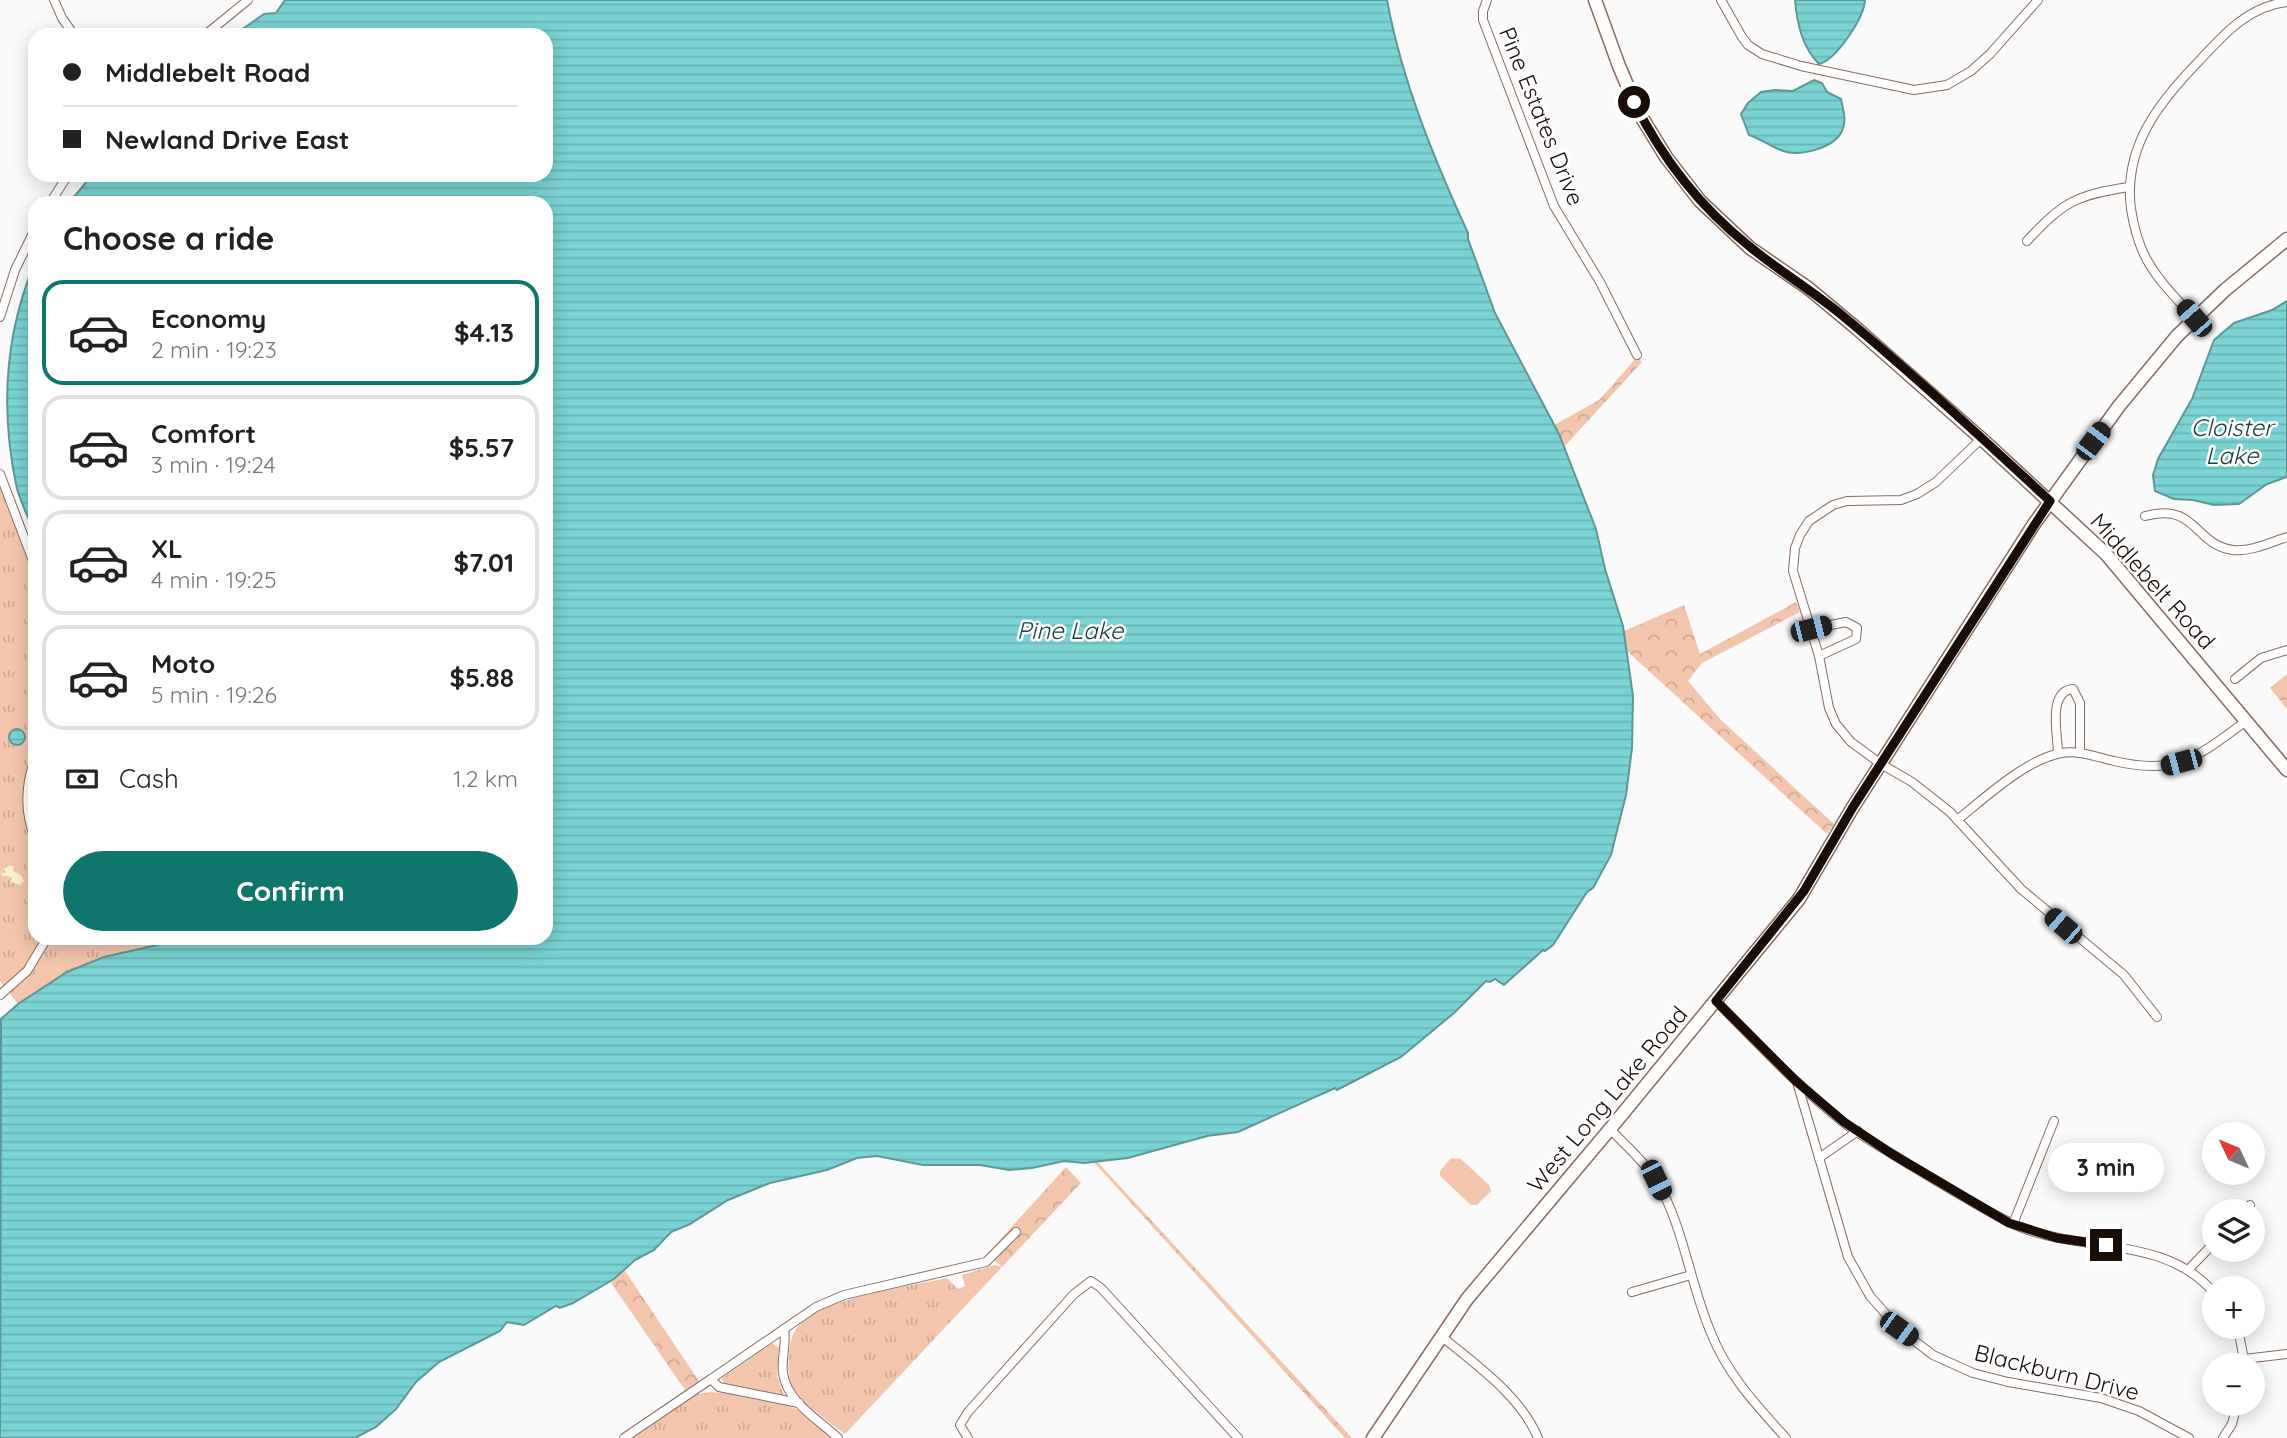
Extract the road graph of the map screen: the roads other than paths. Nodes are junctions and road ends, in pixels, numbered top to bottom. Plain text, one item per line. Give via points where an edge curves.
1 (54, 0) edge
2 (248, 0) edge
3 (1487, 0) edge
4 (1595, 0) edge
5 (1721, 0) edge
6 (2038, 0) edge
7 (2287, 2) edge
8 (69, 28) edge
9 (214, 28) edge
10 (2129, 187) junction
11 (2287, 239) edge
12 (2027, 241) dead end
13 (28, 243) edge
14 (0, 317) edge
15 (2194, 318) junction
16 (1637, 355) dead end
17 (1981, 439) junction
18 (0, 474) edge
19 (2050, 501) junction
20 (2145, 516) dead end
21 (2287, 537) edge
22 (28, 548) edge
23 (1811, 629) junction
24 (2287, 650) edge
25 (1819, 656) junction
26 (2235, 679) dead end
27 (2246, 721) junction
28 (2058, 753) junction
29 (2080, 753) junction
30 (1881, 764) junction
31 (2286, 768) edge
32 (28, 784) edge
33 (28, 818) edge
34 (1957, 820) junction
35 (43, 945) edge
36 (0, 995) edge
37 (1716, 1001) junction
38 (2157, 1017) dead end
39 (1797, 1082) junction
40 (2054, 1121) dead end
41 (1610, 1129) junction
42 (1858, 1131) junction
43 (1819, 1158) junction
44 (2013, 1224) junction
45 (1016, 1232) dead end
46 (2202, 1255) edge
47 (2188, 1270) junction
48 (1691, 1275) junction
49 (2202, 1280) edge
50 (1632, 1292) dead end
51 (784, 1329) junction
52 (1441, 1336) junction
53 (2287, 1354) edge
54 (2265, 1358) edge
55 (711, 1379) junction
56 (799, 1403) junction
57 (2234, 1416) edge
58 (624, 1438) edge
59 (838, 1438) edge
60 (968, 1438) edge
61 (1238, 1438) edge
62 (1373, 1438) edge
63 (1538, 1438) edge
64 (1786, 1438) edge
65 (2189, 1438) edge
66 (2223, 1438) edge

1 - 8 street
2 - 9 street
3 - 16 street, Pine Estates Drive via 1483,20 1554,206
4 - 17 main road, Middlebelt Road via 1639,113 1700,201 1750,247 1845,318
5 - 6 street via 1748,45 1762,54 1914,90 1947,85 1971,71
7 - 10 street via 2244,18 2171,92 2139,142
10 - 12 street via 2076,199 2054,213
10 - 15 street via 2136,235 2146,258
11 - 15 main road, West Long Lake Road
13 - 14 street
15 - 19 main road, West Long Lake Road via 2135,385
17 - 19 main road, Middlebelt Road
17 - 23 street via 1936,482 1916,494 1901,500 1847,501 1809,522 1795,548 1793,571
18 - 22 street
19 - 27 main road, Middlebelt Road via 2106,554
19 - 30 main road, West Long Lake Road
20 - 21 street via 2176,513 2233,550
23 - 25 street
23 - 25 street via 1846,622 1857,628 1856,639
24 - 26 street via 2261,658
25 - 30 street via 1836,724
27 - 29 street via 2202,753 2168,766 2132,765
27 - 31 main road, Middlebelt Road
28 - 29 street
28 - 29 street via 2056,704 2068,689 2073,689 2080,703
28 - 34 street via 2034,763
30 - 34 street via 1912,782
30 - 37 main road, West Long Lake Road via 1799,899
32 - 33 street
34 - 38 street via 2021,889 2124,975
35 - 36 street via 30,968
37 - 39 street
37 - 41 main road, West Long Lake Road
39 - 42 street
39 - 43 street, Blackburn Drive
40 - 44 street
41 - 48 street via 1656,1180 1677,1225
41 - 52 main road, West Long Lake Road
42 - 43 street
42 - 44 street
43 - 65 street, Blackburn Drive via 1848,1257 1870,1296 1899,1329 1933,1355 1973,1373 2139,1410
44 - 47 street via 2057,1238 2142,1252
45 - 51 street via 986,1262 844,1294
46 - 47 street
47 - 49 street
48 - 50 street
48 - 64 street via 1712,1335 1744,1392
51 - 55 street
51 - 56 street via 786,1387
52 - 62 main road, West Long Lake Road
52 - 63 street via 1507,1393
53 - 54 street
55 - 56 street via 719,1387
55 - 58 street
56 - 59 street
57 - 66 street
60 - 61 street via 960,1425 968,1412 1074,1294 1091,1282

